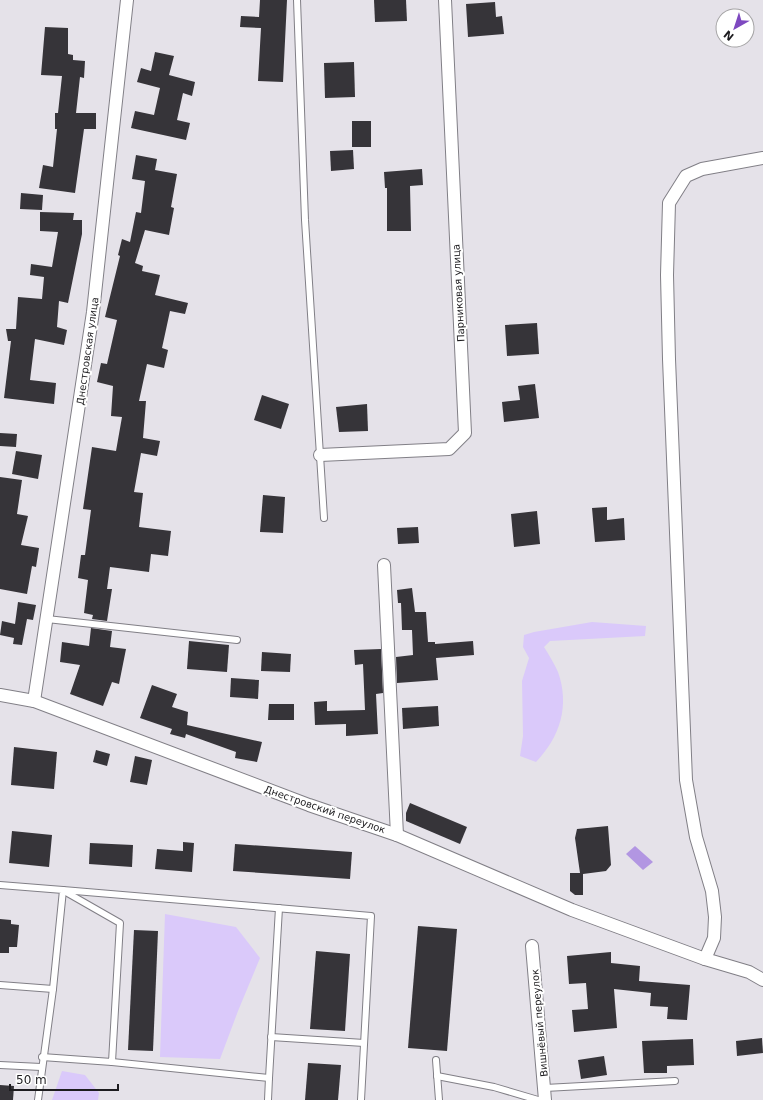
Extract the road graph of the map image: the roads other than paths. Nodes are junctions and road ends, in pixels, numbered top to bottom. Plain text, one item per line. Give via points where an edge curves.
1 (127, 0) edge
2 (297, 0) edge
3 (445, 0) edge
4 (763, 158) edge
5 (320, 455) junction
6 (324, 518) dead end
7 (384, 565) dead end
8 (47, 620) junction
9 (237, 640) dead end
10 (0, 696) edge
11 (34, 701) junction
12 (397, 835) junction
13 (0, 885) edge
14 (63, 890) junction
15 (279, 908) junction
16 (532, 946) dead end
17 (705, 959) junction
18 (763, 980) edge
19 (0, 985) edge
20 (53, 988) junction
21 (271, 1037) junction
22 (364, 1042) junction
23 (42, 1057) junction
24 (436, 1060) dead end
25 (112, 1062) junction
26 (0, 1064) edge
27 (41, 1067) junction
28 (437, 1076) junction
29 (269, 1078) junction
30 (675, 1081) dead end
31 (545, 1094) edge
32 (38, 1100) edge
33 (268, 1100) edge
34 (361, 1100) edge
35 (438, 1100) edge
36 (538, 1100) edge

1 - 8 street, Днестровская улица via 93,312
2 - 5 lane via 305,220
3 - 5 street, Парниковая улица via 465,432 449,449
4 - 17 street via 702,169 686,176 670,203 667,275 686,780 696,837 712,891 715,918 714,938
5 - 6 lane
7 - 12 street, Днестровский переулок
8 - 9 lane
8 - 11 street, Днестровская улица
10 - 11 street, Днестровский переулок
11 - 12 street, Днестровский переулок via 309,805
12 - 17 street via 572,910
13 - 14 lane
14 - 15 lane
14 - 20 lane
14 - 25 lane via 120,923
15 - 21 lane
15 - 22 lane via 371,916
16 - 31 street, Вишнёвый переулок
17 - 18 street via 749,972
19 - 20 lane
20 - 23 lane
21 - 22 lane
21 - 29 lane
22 - 34 lane
23 - 25 lane
23 - 27 lane
24 - 28 lane
25 - 29 lane
26 - 27 lane
27 - 32 lane
28 - 35 lane
28 - 36 lane via 494,1087
29 - 33 lane
30 - 31 lane

